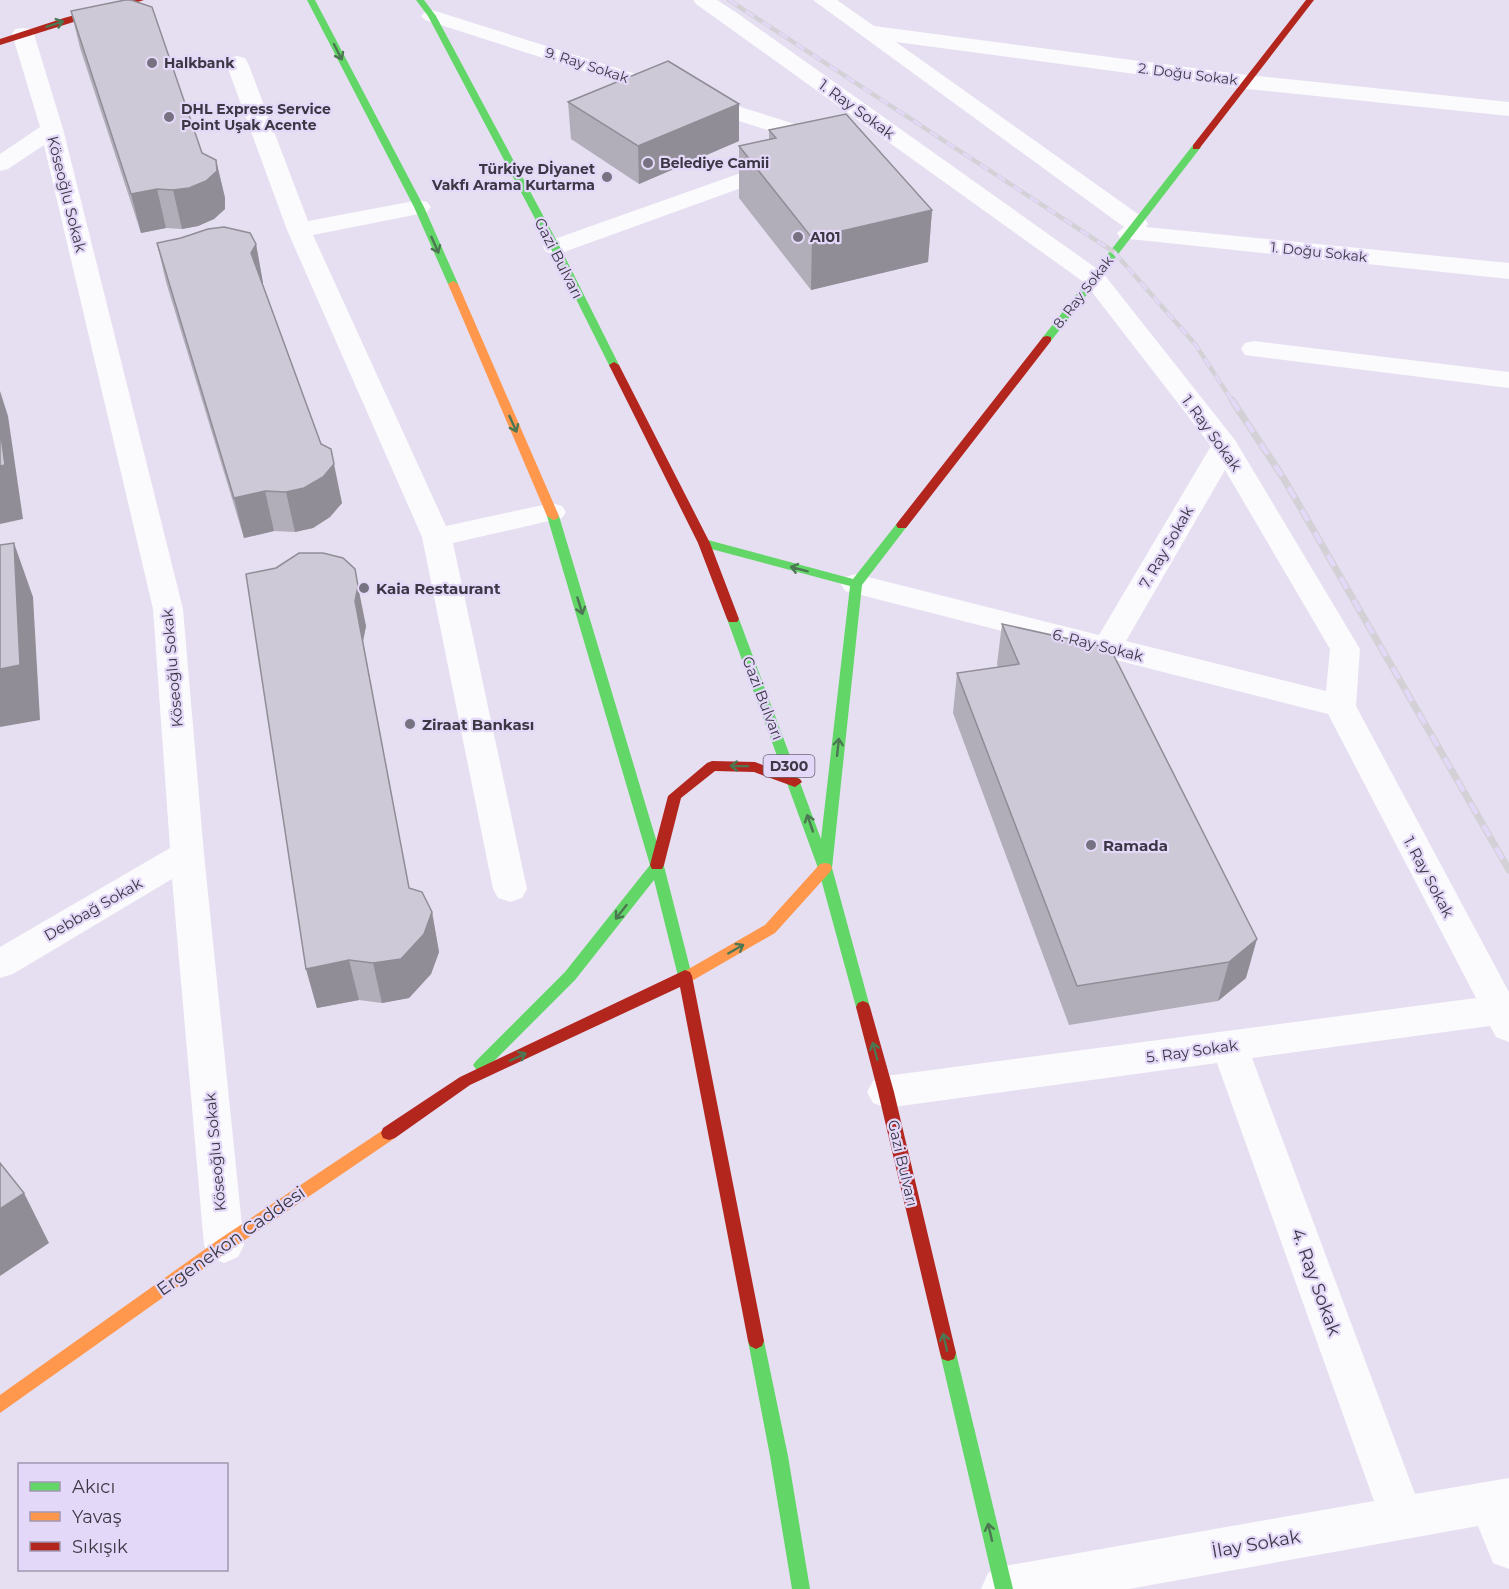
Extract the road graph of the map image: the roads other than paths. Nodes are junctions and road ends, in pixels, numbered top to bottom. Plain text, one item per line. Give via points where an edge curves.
1 (141, 0) edge
2 (311, 0) edge
3 (703, 0) edge
4 (823, 0) edge
5 (1310, 0) edge
6 (426, 8) edge
7 (868, 32) junction
8 (14, 34) edge
9 (237, 63) dead end
10 (1247, 82) junction
11 (1509, 109) edge
12 (52, 129) junction
13 (883, 149) dead end
14 (916, 152) junction
15 (0, 164) edge
16 (419, 207) junction
17 (1132, 229) junction
18 (299, 230) junction
19 (555, 247) junction
20 (1509, 271) edge
21 (1094, 278) junction
22 (1254, 349) dead end
23 (1509, 380) edge
24 (1225, 446) junction
25 (552, 512) junction
26 (437, 537) junction
27 (704, 543) junction
28 (856, 584) junction
29 (1107, 647) junction
30 (1340, 706) junction
31 (795, 782) junction
32 (187, 854) junction
33 (657, 866) junction
34 (825, 868) junction
35 (510, 889) dead end
36 (0, 964) edge
37 (685, 978) junction
38 (1504, 1018) edge
39 (1229, 1046) junction
40 (465, 1081) junction
41 (886, 1092) junction
42 (224, 1245) junction
43 (0, 1405) edge
44 (1500, 1501) edge
45 (1402, 1518) junction
46 (1509, 1547) edge
47 (801, 1589) edge
48 (1004, 1589) edge

8 -> 1 main road
2 -> 16 main road
3 - 14 street, 1. Ray Sokak
4 - 7 street
5 - 10 main road, 8. Ray Sokak
6 - 19 main road, Gazi Bulvarı / D300
6 - 19 street, 9. Ray Sokak via 844,145
7 - 10 street, 2. Doğu Sokak
7 - 17 street
8 - 12 street, Köseoğlu Sokak
9 - 18 street
10 - 11 street, 2. Doğu Sokak
10 - 17 main road, 8. Ray Sokak
12 - 15 street
12 - 32 street, Köseoğlu Sokak via 168,609
13 - 14 street
14 - 21 street, 1. Ray Sokak
16 - 18 street
16 -> 25 main road
17 - 20 street, 1. Doğu Sokak
17 - 21 main road, 8. Ray Sokak
18 - 26 street
19 - 27 main road, Gazi Bulvarı / D300
21 - 24 street, 1. Ray Sokak
21 - 28 main road, 8. Ray Sokak
22 - 23 street
24 - 29 street, 7. Ray Sokak
24 - 30 street, 1. Ray Sokak via 1345,649
25 - 26 street
25 -> 33 main road
26 - 35 street
28 -> 27 main road
27 - 31 main road, Gazi Bulvarı / D300
28 - 29 street, 6. Ray Sokak
34 -> 28 main road
29 - 30 street, 6. Ray Sokak
30 - 38 street, 1. Ray Sokak
31 -> 33 main road via 755,767 712,766 675,796
34 -> 31 main road, Gazi Bulvarı / D300
32 - 36 street, Debbağ Sokak
32 - 42 street, Köseoğlu Sokak
33 - 37 main road
33 -> 40 main road via 570,976
37 -> 34 main road via 770,929
41 -> 34 main road, Gazi Bulvarı / D300
40 -> 37 main road
37 - 47 main road via 779,1456
38 - 39 street, 5. Ray Sokak
39 - 41 street, 5. Ray Sokak
39 - 45 street, 4. Ray Sokak
40 - 42 main road, Ergenekon Caddesi
48 -> 41 main road, Gazi Bulvarı / D300
42 - 43 main road, Ergenekon Caddesi
44 - 45 street, İlay Sokak
44 - 46 street
45 - 48 street, İlay Sokak

